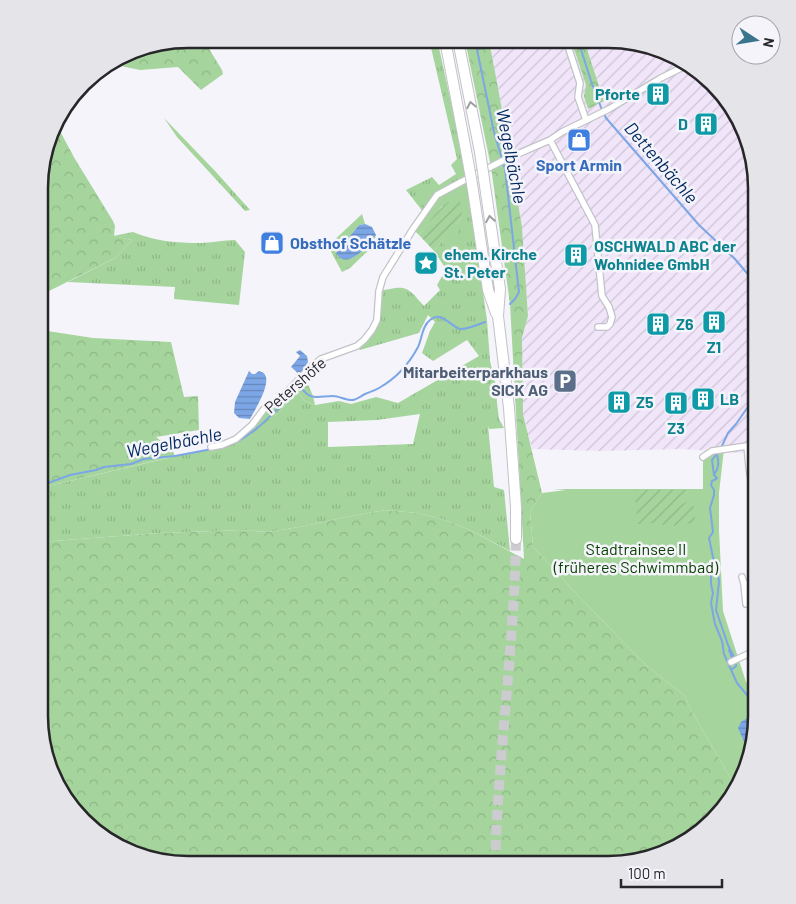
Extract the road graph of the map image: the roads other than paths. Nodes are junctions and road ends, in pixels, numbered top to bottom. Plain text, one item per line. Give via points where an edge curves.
1 (447, 48) edge
2 (460, 48) edge
3 (569, 48) edge
4 (681, 68) edge
5 (586, 120) junction
6 (550, 140) junction
7 (498, 316) junction
8 (598, 327) dead end
9 (747, 446) joint
10 (211, 447) dead end
11 (703, 457) dead end
12 (748, 458) edge
13 (516, 539) tunnel mouth
14 (742, 577) dead end
15 (748, 583) edge
16 (744, 584) junction
17 (746, 604) dead end
18 (748, 654) edge
19 (731, 662) dead end

1 - 7 highway, bridge via 468,156 488,290
7 -> 2 highway, bridge via 500,289 480,152
3 - 5 street via 580,83 578,97
4 - 5 street
5 - 6 street
6 - 8 street via 595,225 602,296 612,317 607,327
6 - 10 street, Petershöfe via 437,195 383,277 377,320 364,340 357,346 320,359 236,439
7 - 13 highway via 509,408
9 - 11 street via 712,451
9 - 12 street
14 - 16 street
15 - 16 street
16 - 17 street
18 - 19 street

